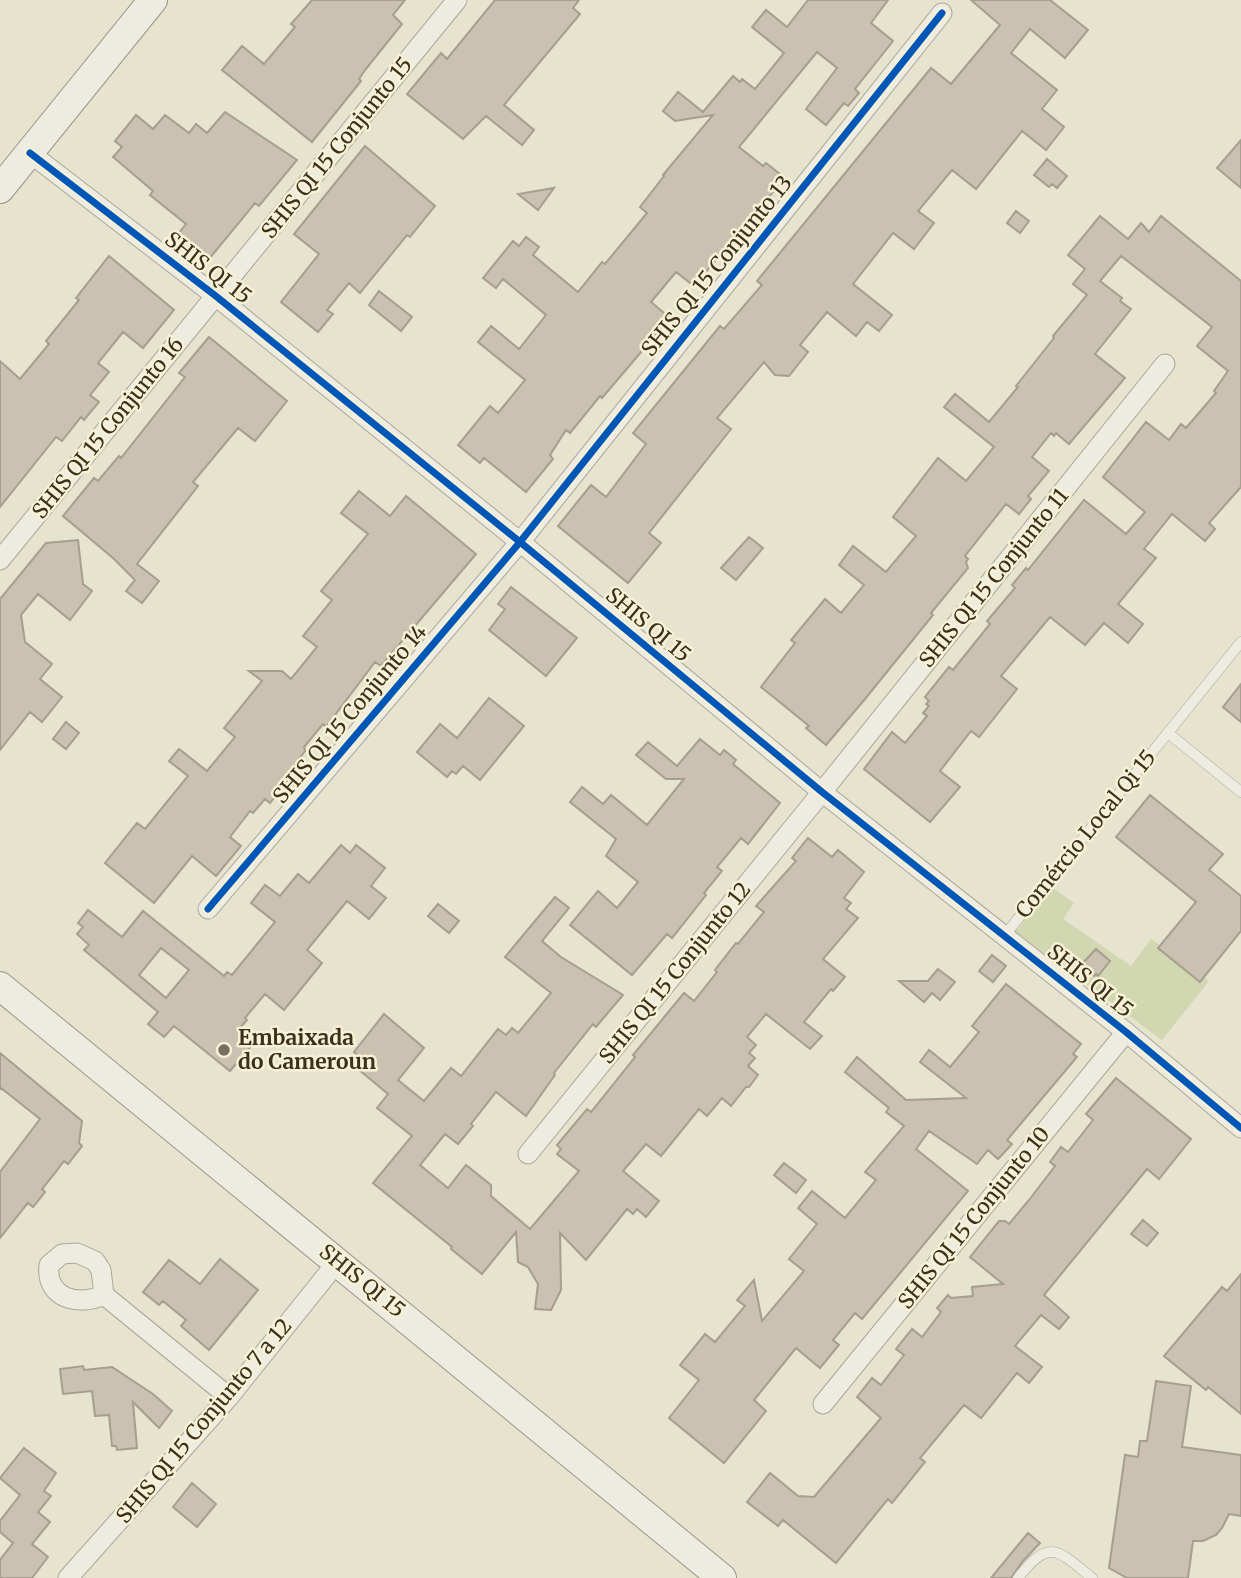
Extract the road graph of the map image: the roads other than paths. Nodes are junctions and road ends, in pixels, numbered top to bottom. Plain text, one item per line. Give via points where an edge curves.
1 (153, 0) edge
2 (457, 0) edge
3 (942, 13) dead end
4 (30, 153) junction
5 (0, 189) edge
6 (217, 296) junction
7 (1165, 364) dead end
8 (520, 542) junction
9 (0, 560) edge
10 (1241, 642) edge
11 (1168, 733) junction
12 (822, 792) junction
13 (1241, 792) edge
14 (208, 909) dead end
15 (1004, 935) junction
16 (0, 986) edge
17 (1126, 1031) junction
18 (1241, 1128) edge
19 (528, 1154) dead end
20 (338, 1261) junction
21 (104, 1295) dead end
22 (229, 1396) junction
23 (823, 1404) dead end
24 (68, 1578) edge
25 (722, 1578) edge
26 (1018, 1578) edge
27 (1092, 1578) edge

1 - 4 street
2 - 6 street, SHIS QI 15 Conjunto 15
3 - 8 street, SHIS QI 15 Conjunto 13
4 - 5 street
4 - 6 street, SHIS QI 15
6 - 8 street, SHIS QI 15
6 - 9 street, SHIS QI 15 Conjunto 16
7 - 12 street, SHIS QI 15 Conjunto 11
8 - 12 street, SHIS QI 15
8 - 14 street, SHIS QI 15 Conjunto 14
10 - 11 lane, Comércio Local Qi 15
11 - 13 lane, Comércio Local Qi 15
11 - 15 lane, Comércio Local Qi 15
12 - 15 street, SHIS QI 15
12 - 19 street, SHIS QI 15 Conjunto 12
15 - 17 street, SHIS QI 15
16 - 20 street, SHIS QI 15
17 - 18 street, SHIS QI 15
17 - 23 street, SHIS QI 15 Conjunto 10
20 - 22 street, SHIS QI 15 Conjunto 7 a 12
20 - 25 street, SHIS QI 15
21 - 22 street
22 - 24 street, SHIS QI 15 Conjunto 7 a 12
26 - 27 lane via 1033,1558 1053,1551

